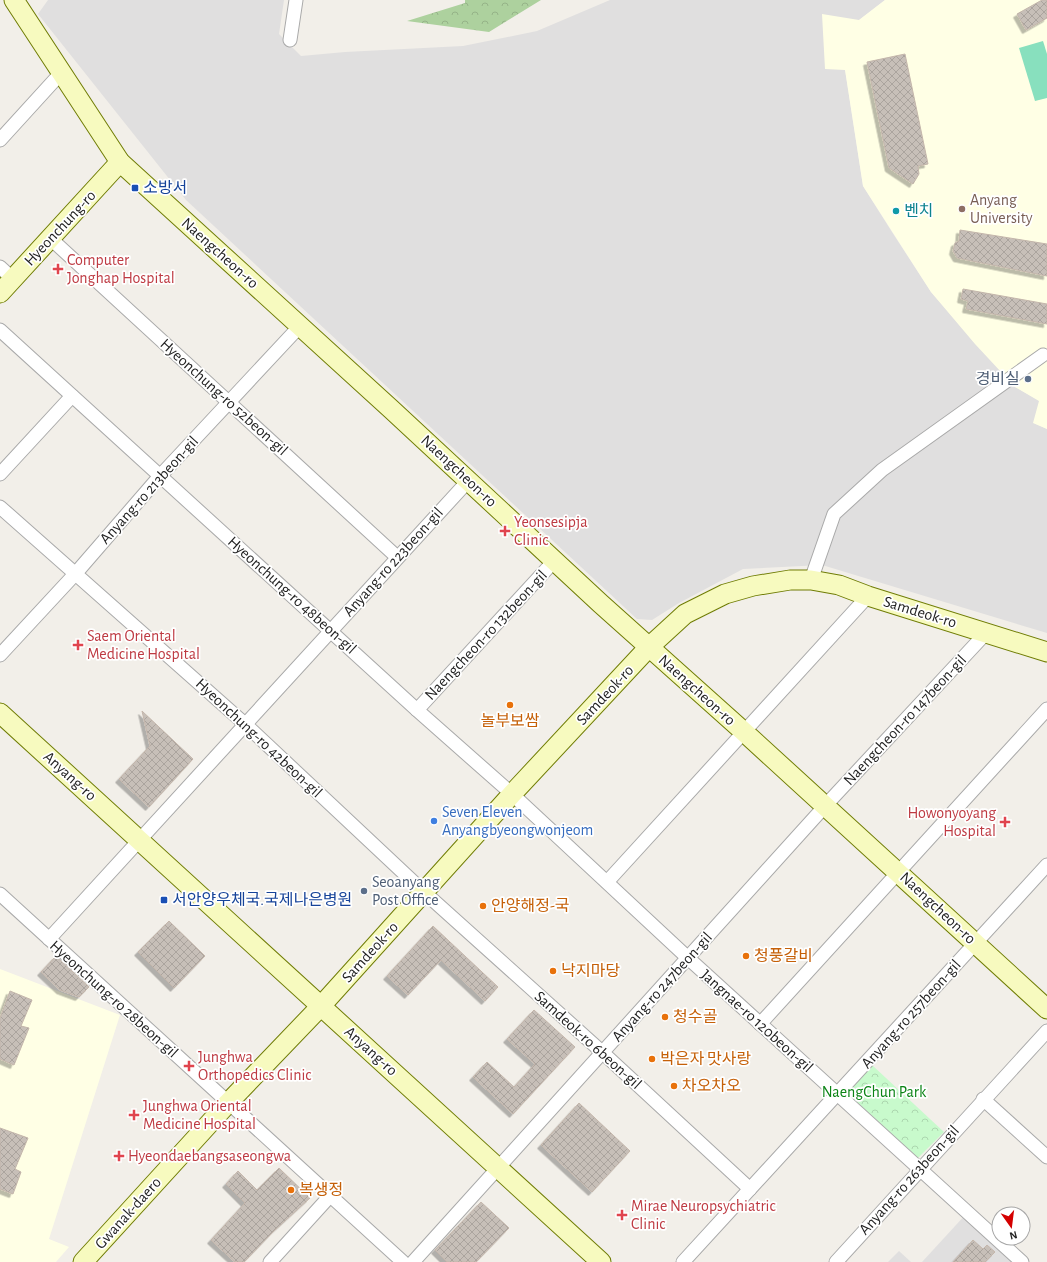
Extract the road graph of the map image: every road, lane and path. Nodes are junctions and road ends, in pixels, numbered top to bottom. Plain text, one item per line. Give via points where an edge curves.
1 (14, 0) edge
2 (296, 0) edge
3 (290, 40) dead end
4 (61, 73) junction
5 (0, 140) edge
6 (120, 162) junction
7 (50, 238) junction
8 (6, 273) edge
9 (0, 292) edge
10 (300, 326) junction
11 (0, 330) edge
12 (1043, 355) dead end
13 (72, 396) junction
14 (229, 401) junction
15 (0, 474) edge
16 (160, 476) junction
17 (469, 480) junction
18 (0, 507) edge
19 (397, 557) junction
20 (555, 560) junction
21 (76, 573) junction
22 (811, 580) junction
23 (868, 596) junction
24 (331, 631) junction
25 (986, 633) junction
26 (649, 647) junction
27 (1047, 652) edge
28 (0, 655) edge
29 (1047, 709) edge
30 (417, 710) junction
31 (0, 713) edge
32 (245, 724) junction
33 (743, 731) junction
34 (512, 794) junction
35 (825, 806) junction
36 (140, 840) junction
37 (1047, 865) edge
38 (898, 872) junction
39 (607, 882) junction
40 (424, 892) junction
41 (0, 894) edge
42 (49, 939) junction
43 (976, 943) junction
44 (688, 958) junction
45 (321, 1006) junction
46 (1047, 1008) edge
47 (760, 1024) junction
48 (1047, 1031) edge
49 (602, 1052) junction
50 (838, 1094) junction
51 (983, 1099) junction
52 (228, 1103) junction
53 (1047, 1157) edge
54 (498, 1166) junction
55 (920, 1168) junction
56 (750, 1189) junction
57 (330, 1196) junction
58 (83, 1262) edge
59 (270, 1262) edge
60 (402, 1262) edge
61 (413, 1262) edge
62 (601, 1262) edge
63 (683, 1262) edge
64 (836, 1262) edge
65 (1022, 1262) edge

1 - 4 street, Naengcheon-ro
2 - 3 street
4 - 5 street
4 - 6 street, Naengcheon-ro
6 - 7 street, Hyeonchung-ro
6 - 10 street, Naengcheon-ro
7 - 8 street, Hyeonchung-ro
7 - 14 street, Hyeonchung-ro 52beon-gil
8 - 9 street, Hyeonchung-ro
10 - 14 street, Anyang-ro 213beon-gil
10 - 17 street, Naengcheon-ro
11 - 13 street, Hyeonchung-ro 48beon-gil
12 - 22 street via 882,470 834,514
13 - 15 street
13 - 16 street, Hyeonchung-ro 48beon-gil
14 - 16 street, Anyang-ro 213beon-gil
14 - 19 street, Hyeonchung-ro 52beon-gil
16 - 21 street, Anyang-ro 213beon-gil
16 - 24 street, Hyeonchung-ro 48beon-gil
17 - 19 street, Anyang-ro 223beon-gil
17 - 20 street, Naengcheon-ro
18 - 21 street, Hyeonchung-ro 42beon-gil
19 - 24 street, Anyang-ro 223beon-gil
20 - 26 street, Naengcheon-ro
20 - 30 street, Naengcheon-ro 132beon-gil
21 - 28 street, Anyang-ro 213beon-gil
21 - 32 street, Hyeonchung-ro 42beon-gil
22 - 23 street, Samdeok-ro via 839,585
22 - 26 street, Samdeok-ro via 753,586 725,594 685,614
23 - 25 street, Samdeok-ro
23 - 33 street
24 - 30 street, Hyeonchung-ro 48beon-gil
24 - 32 street, Anyang-ro 223beon-gil
25 - 27 street, Samdeok-ro
25 - 35 street, Naengcheon-ro 147beon-gil
26 - 33 street, Naengcheon-ro
26 - 34 street, Samdeok-ro
29 - 38 street
30 - 34 street, Hyeonchung-ro 48beon-gil
31 - 36 street, Anyang-ro
32 - 36 street, Anyang-ro 223beon-gil
32 - 40 street, Hyeonchung-ro 42beon-gil
33 - 35 street, Naengcheon-ro
33 - 39 street
34 - 39 street, Jangnae-ro 120beon-gil
34 - 40 street, Samdeok-ro
35 - 38 street, Naengcheon-ro
35 - 44 street, Anyang-ro 247beon-gil
36 - 42 street
36 - 45 street, Anyang-ro
37 - 43 street, Anyang-ro 257beon-gil
38 - 43 street, Naengcheon-ro
38 - 47 street
39 - 44 street, Jangnae-ro 120beon-gil
40 - 45 street, Samdeok-ro
40 - 49 street, Samdeok-ro 6beon-gil
41 - 42 street, Hyeonchung-ro 28beon-gil
42 - 52 street, Hyeonchung-ro 28beon-gil
43 - 46 street, Naengcheon-ro
43 - 50 street, Anyang-ro 257beon-gil
44 - 47 street, Jangnae-ro 120beon-gil
44 - 49 street, Anyang-ro 247beon-gil
45 - 52 street, Gwanak-daero
45 - 54 street, Anyang-ro
47 - 50 street, Jangnae-ro 120beon-gil
48 - 51 street, Anyang-ro 263beon-gil
49 - 54 street, Anyang-ro 247beon-gil
49 - 56 street, Samdeok-ro 6beon-gil
50 - 55 street, Jangnae-ro 120beon-gil
50 - 56 street, Anyang-ro 257beon-gil
51 - 53 street
51 - 55 street, Anyang-ro 263beon-gil
52 - 57 street, Hyeonchung-ro 28beon-gil
52 - 58 street, Gwanak-daero
54 - 61 street, Anyang-ro 247beon-gil
54 - 62 street, Anyang-ro
55 - 64 street, Anyang-ro 263beon-gil
55 - 65 street, Jangnae-ro 120beon-gil
56 - 63 street, Anyang-ro 257beon-gil
57 - 59 street
57 - 60 street, Hyeonchung-ro 28beon-gil

